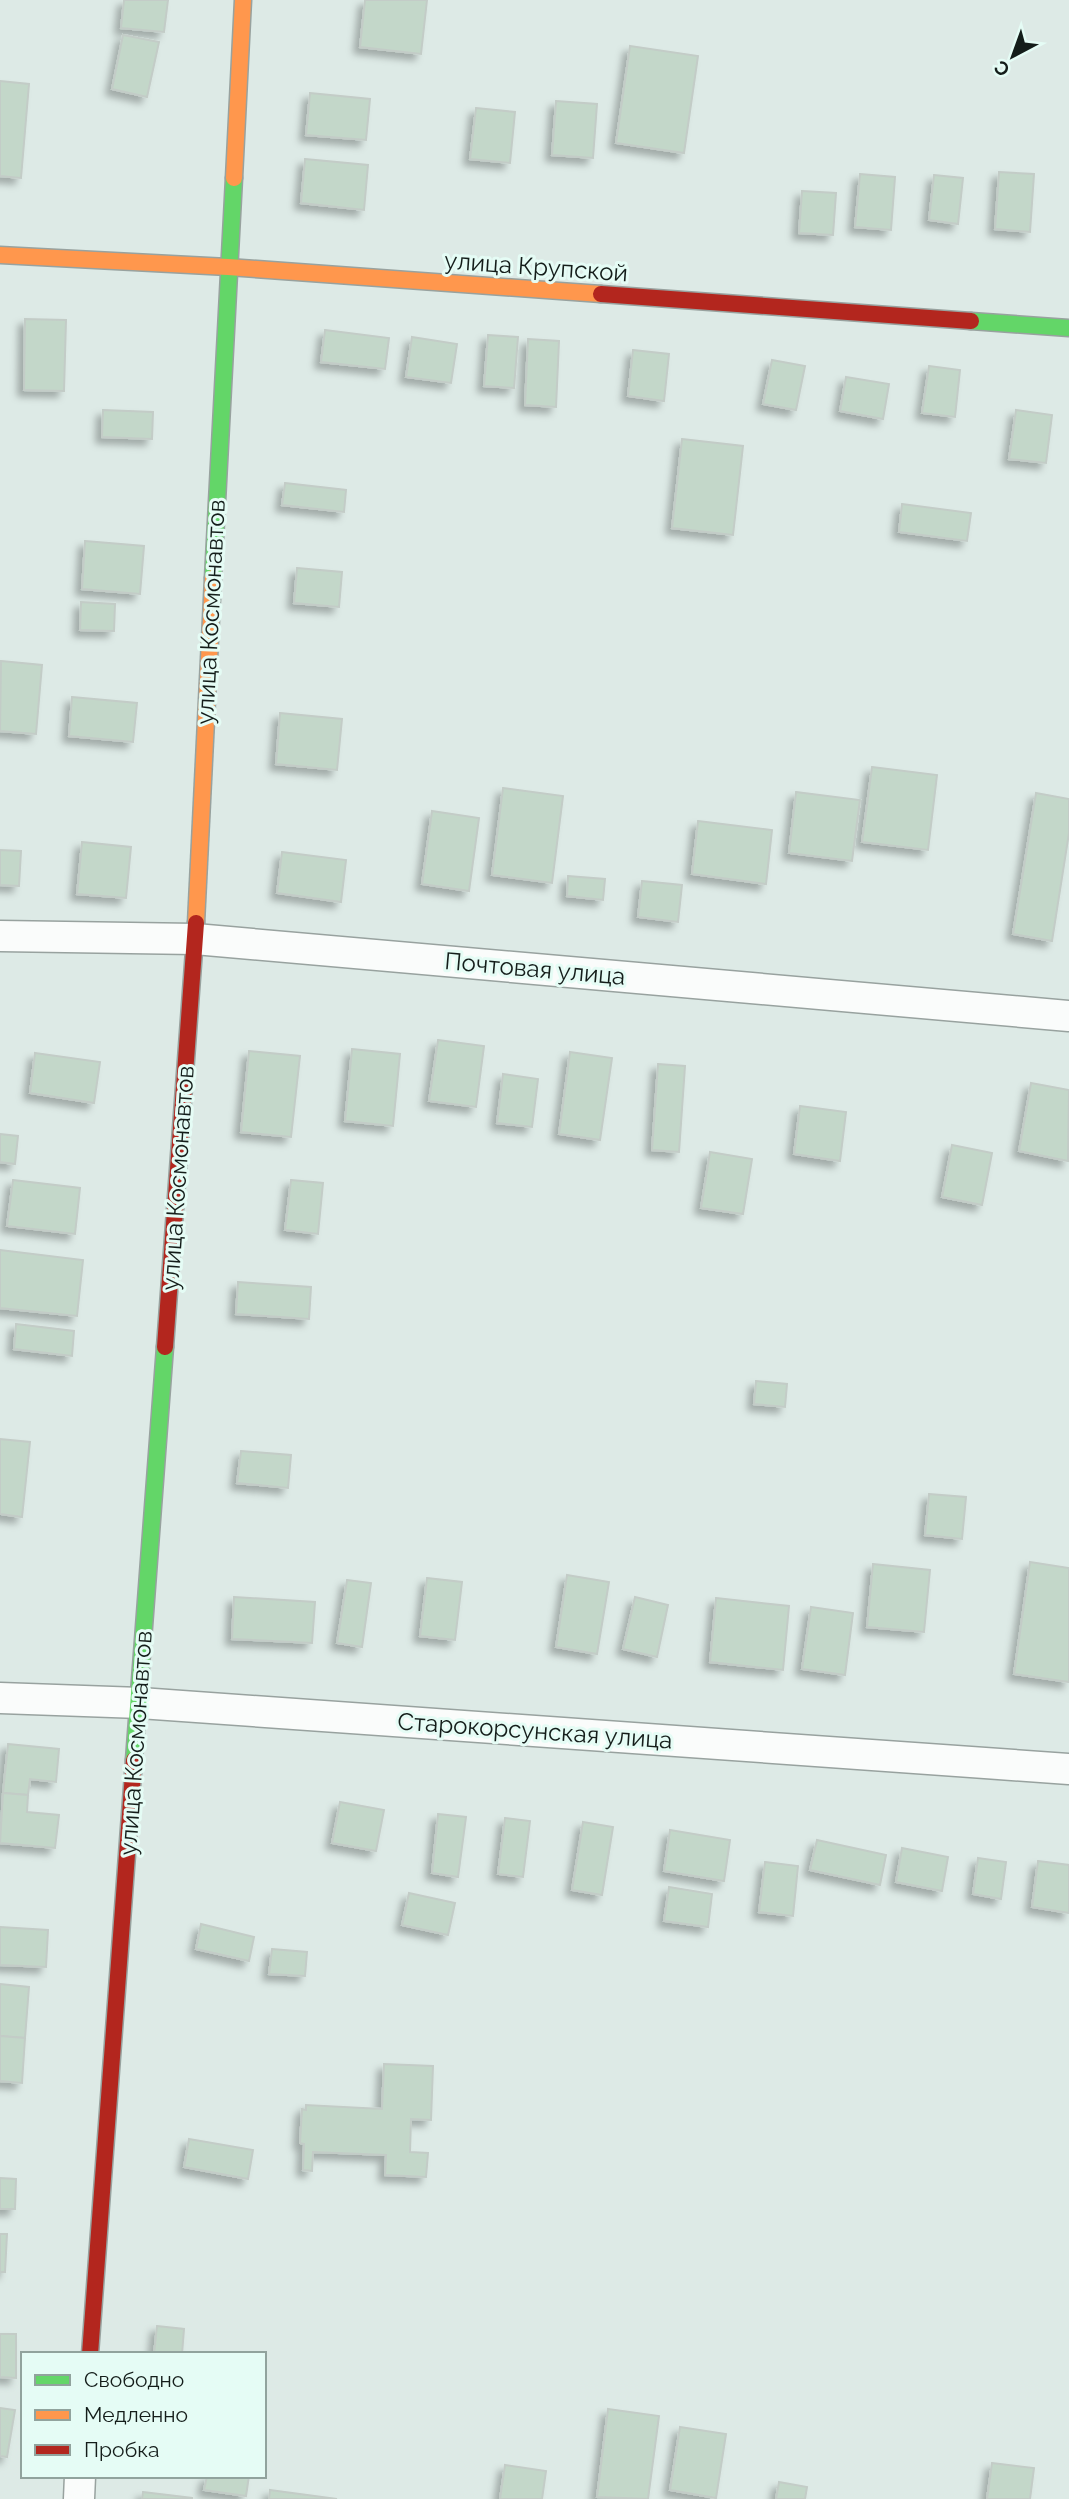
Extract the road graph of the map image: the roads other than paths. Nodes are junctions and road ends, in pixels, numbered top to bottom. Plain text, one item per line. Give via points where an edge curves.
1 (243, 0) edge
2 (0, 255) edge
3 (228, 267) junction
4 (1069, 328) edge
5 (0, 936) edge
6 (195, 939) junction
7 (1069, 1016) edge
8 (0, 1698) edge
9 (140, 1703) junction
10 (1069, 1769) edge
11 (90, 2352) edge
12 (80, 2478) edge
13 (79, 2499) edge

1 - 3 street, улица Космонавтов
2 - 3 street, улица Крупской
3 - 4 street, улица Крупской
3 - 6 street, улица Космонавтов
5 - 6 street, Почтовая улица
6 - 7 street, Почтовая улица
6 - 9 street, улица Космонавтов
8 - 9 street, Старокорсунская улица
9 - 10 street, Старокорсунская улица
9 - 11 street, улица Космонавтов
12 - 13 street

